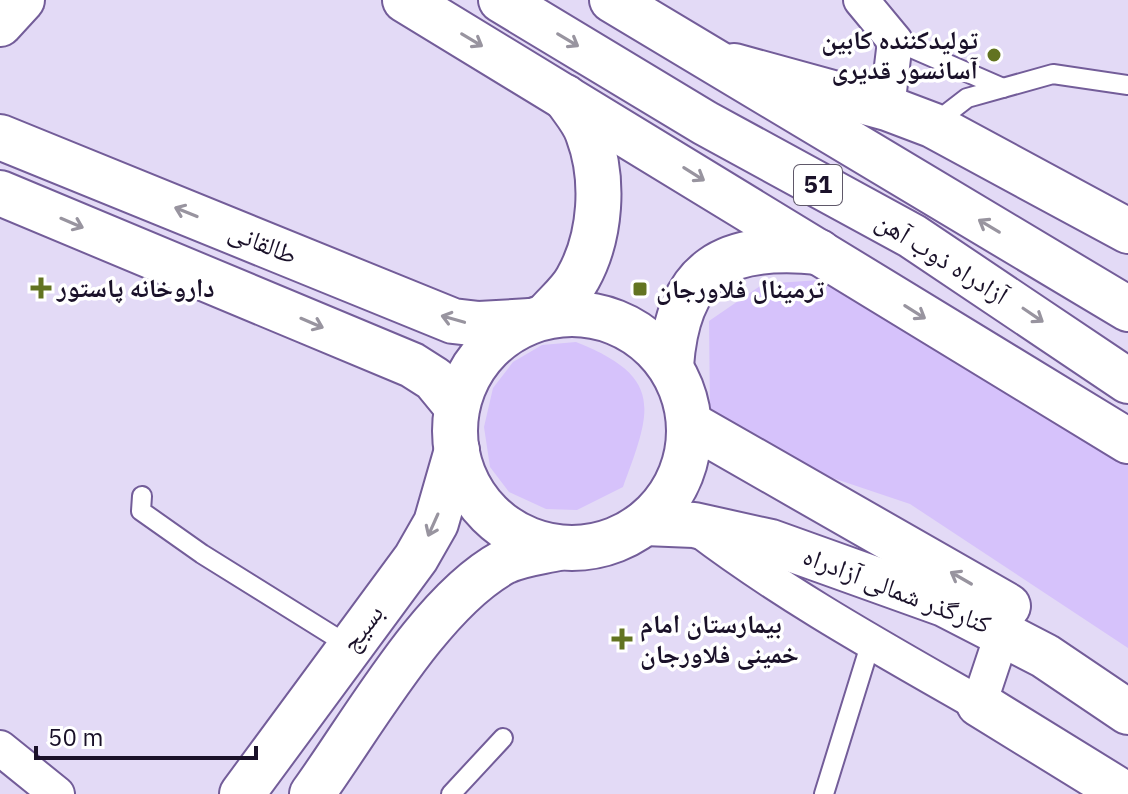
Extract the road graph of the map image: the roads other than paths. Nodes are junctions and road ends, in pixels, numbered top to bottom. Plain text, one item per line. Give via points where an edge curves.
1 (22, 0) edge
2 (405, 0) edge
3 (501, 0) edge
4 (612, 0) edge
5 (861, 0) edge
6 (0, 24) edge
7 (895, 41) junction
8 (711, 60) junction
9 (1128, 85) edge
10 (1003, 88) junction
11 (564, 95) junction
12 (887, 108) junction
13 (932, 125) junction
14 (0, 137) edge
15 (0, 193) edge
16 (1128, 207) edge
17 (1128, 231) edge
18 (819, 252) junction
19 (1128, 309) edge
20 (538, 318) junction
21 (671, 366) junction
22 (1128, 381) edge
23 (457, 407) junction
24 (690, 424) junction
25 (1128, 441) edge
26 (457, 450) junction
27 (142, 496) dead end
28 (645, 523) junction
29 (694, 525) junction
30 (558, 548) junction
31 (1003, 632) junction
32 (871, 642) junction
33 (348, 645) junction
34 (1128, 683) edge
35 (979, 704) junction
36 (1128, 712) edge
37 (503, 738) dead end
38 (0, 748) edge
39 (57, 794) edge
40 (242, 794) edge
41 (312, 794) edge
42 (451, 794) edge
43 (824, 794) edge
44 (1125, 794) edge

1 - 6 main road
2 -> 11 main road
3 -> 22 main road, آزادراه ذوب آهن / 51 via 705,123 912,236
4 - 8 main road, آزادراه ذوب آهن / 51
5 - 7 street
7 - 10 lane
7 - 12 street
8 - 12 main road
19 -> 8 main road, آزادراه ذوب آهن / 51
9 - 10 lane via 1053,74
10 - 13 lane via 967,98
11 -> 18 main road
11 - 20 main road via 588,132 596,166 594,245 577,282
12 - 13 main road
13 - 16 main road
13 - 17 main road
20 -> 14 main road, طالقانی via 453,321
15 -> 23 main road via 412,365 434,379
18 - 21 main road via 772,247 706,272 682,304
18 -> 25 main road
20 - 21 main road via 581,313 615,321 646,339
20 - 23 main road via 505,335 483,355
21 - 24 main road
23 - 26 main road
24 - 28 main road via 682,474 667,501
34 -> 24 main road, کنارگذر شمالی آزادراه via 1028,617
26 - 30 main road via 473,492 503,526 529,541
26 -> 33 main road, بسیج via 436,523 416,558
27 - 33 lane via 141,511
28 - 29 main road, کنارگذر شمالی آزادراه
28 - 30 main road via 604,543
29 - 31 main road, کنارگذر شمالی آزادراه via 771,542 944,604
29 - 32 street
30 - 41 main road, بسیج via 508,560 460,596 423,637
31 - 35 street
31 - 36 main road, کنارگذر شمالی آزادراه
32 - 35 street
32 - 43 lane
33 - 40 main road, بسیج
35 - 44 main road
37 - 42 lane
38 - 39 street

